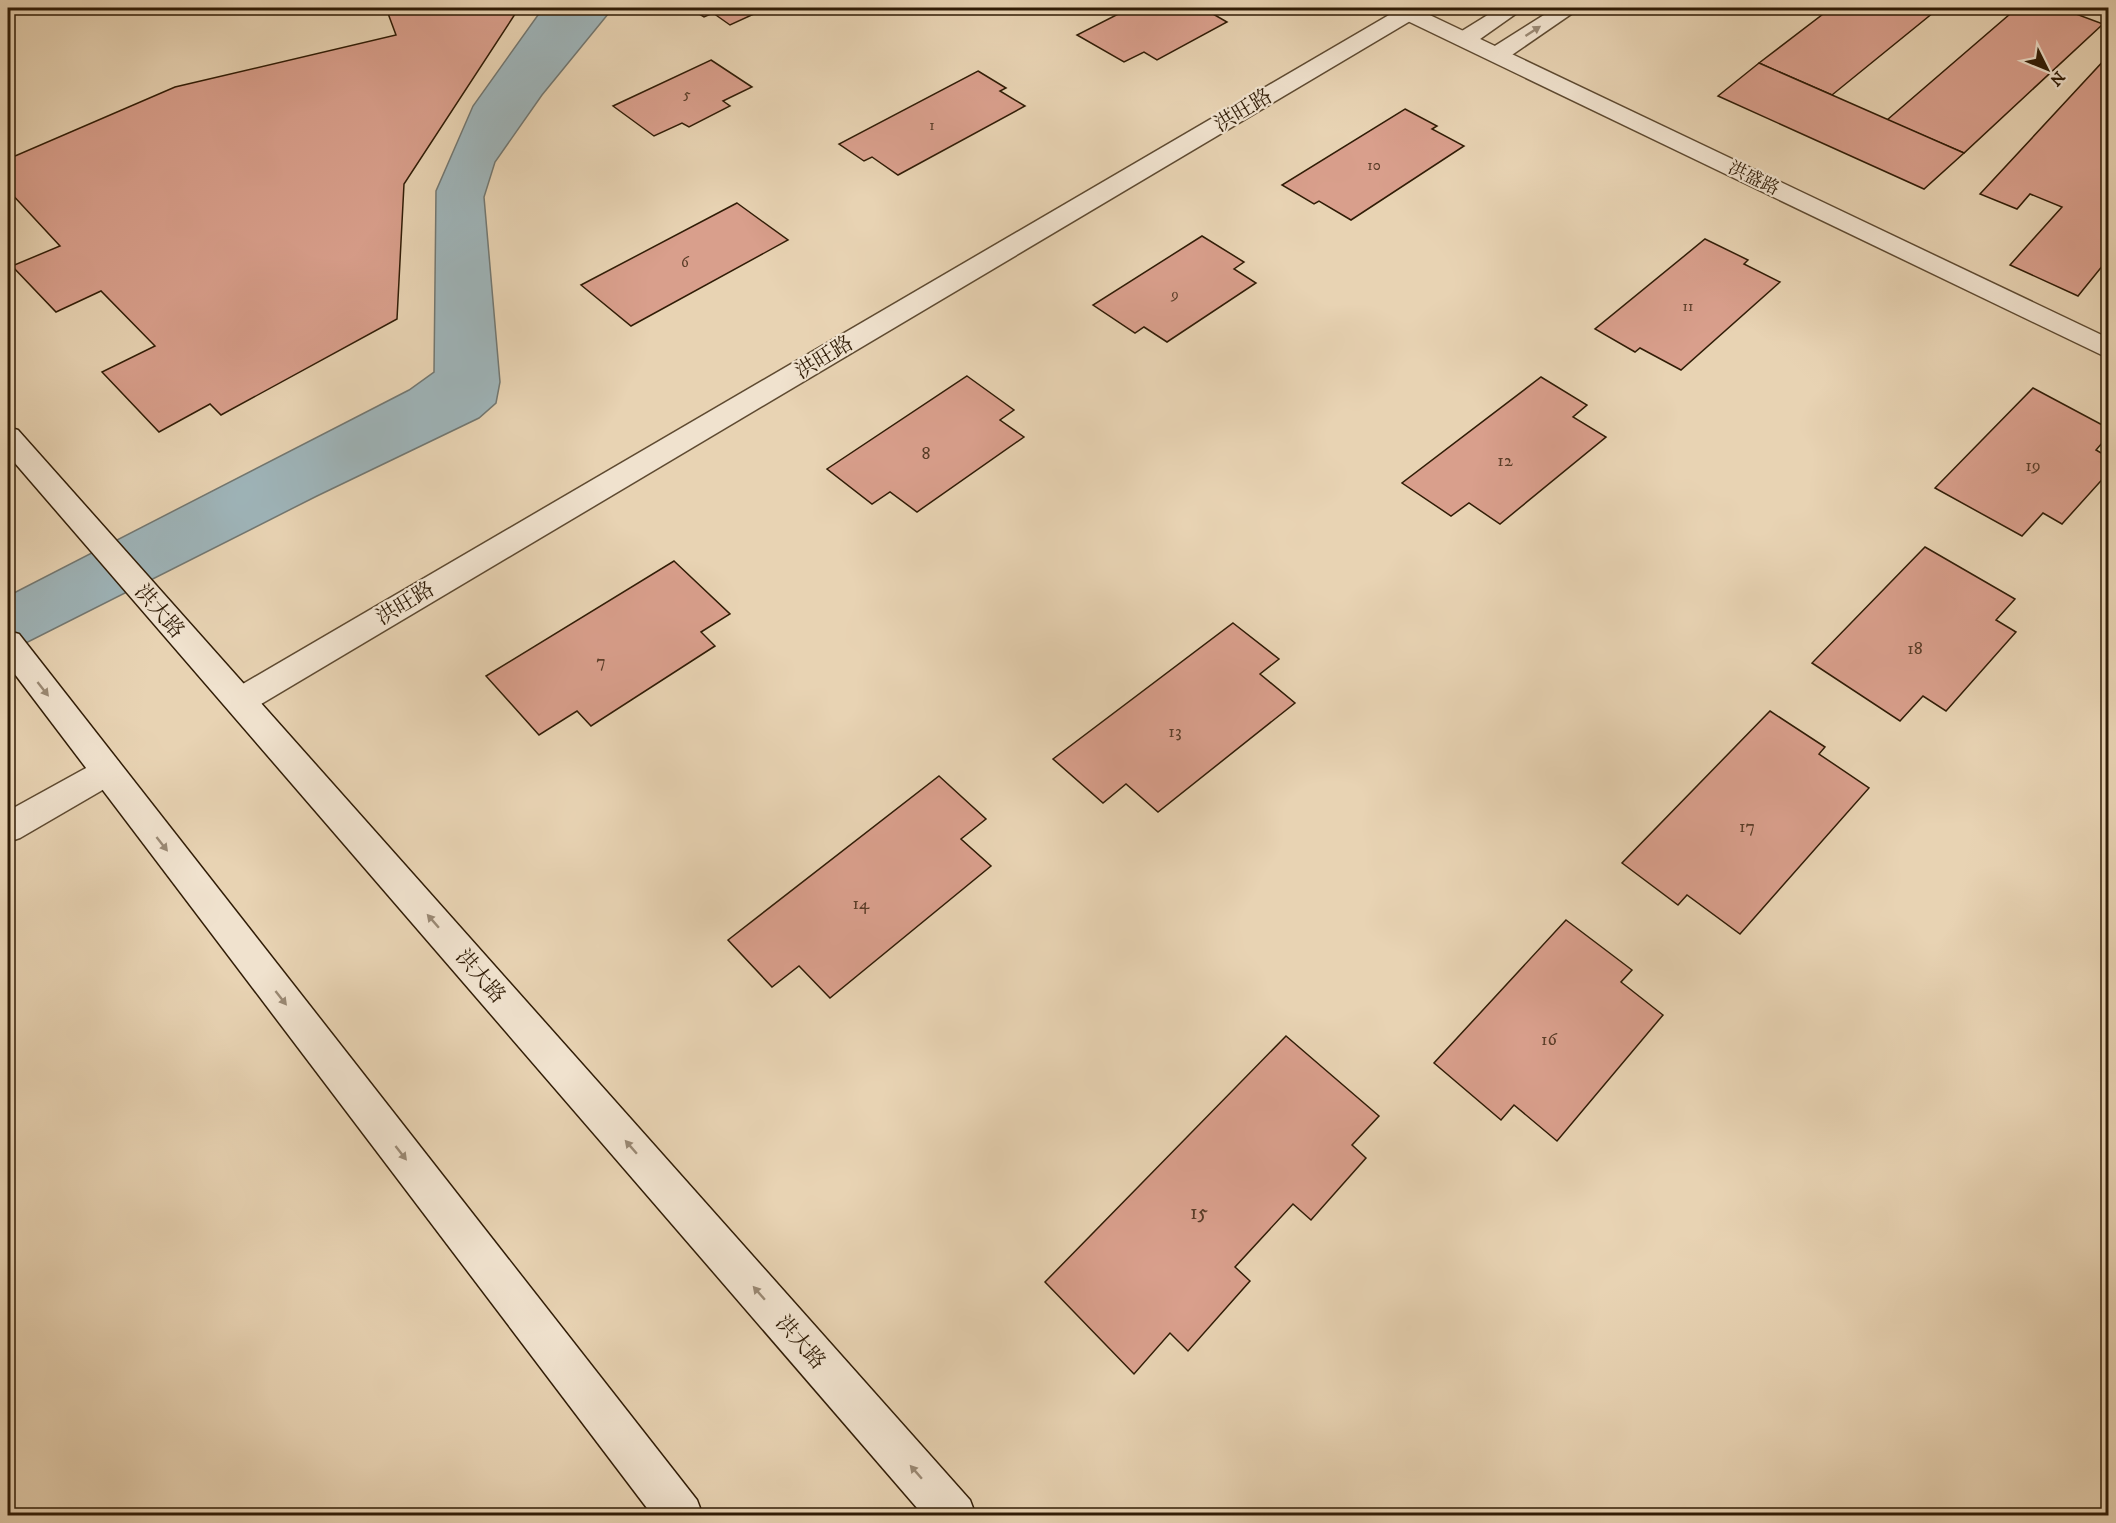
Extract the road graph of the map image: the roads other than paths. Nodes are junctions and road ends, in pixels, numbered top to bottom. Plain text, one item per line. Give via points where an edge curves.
1 (1513, 8) edge
2 (1569, 8) edge
3 (1404, 10) edge
4 (1465, 39) junction
5 (1498, 54) junction
6 (2109, 349) edge
7 (8, 437) edge
8 (8, 643) edge
9 (240, 701) junction
10 (106, 771) junction
11 (8, 828) edge
12 (681, 1515) edge
13 (954, 1515) edge

1 - 4 street
5 -> 2 street
3 - 4 street, 洪盛路
3 - 9 street, 洪旺路
4 - 5 street, 洪盛路
5 - 6 street, 洪盛路
7 - 9 street, 洪大路
8 -> 10 street
13 -> 9 street, 洪大路
10 - 11 street
10 -> 12 street

